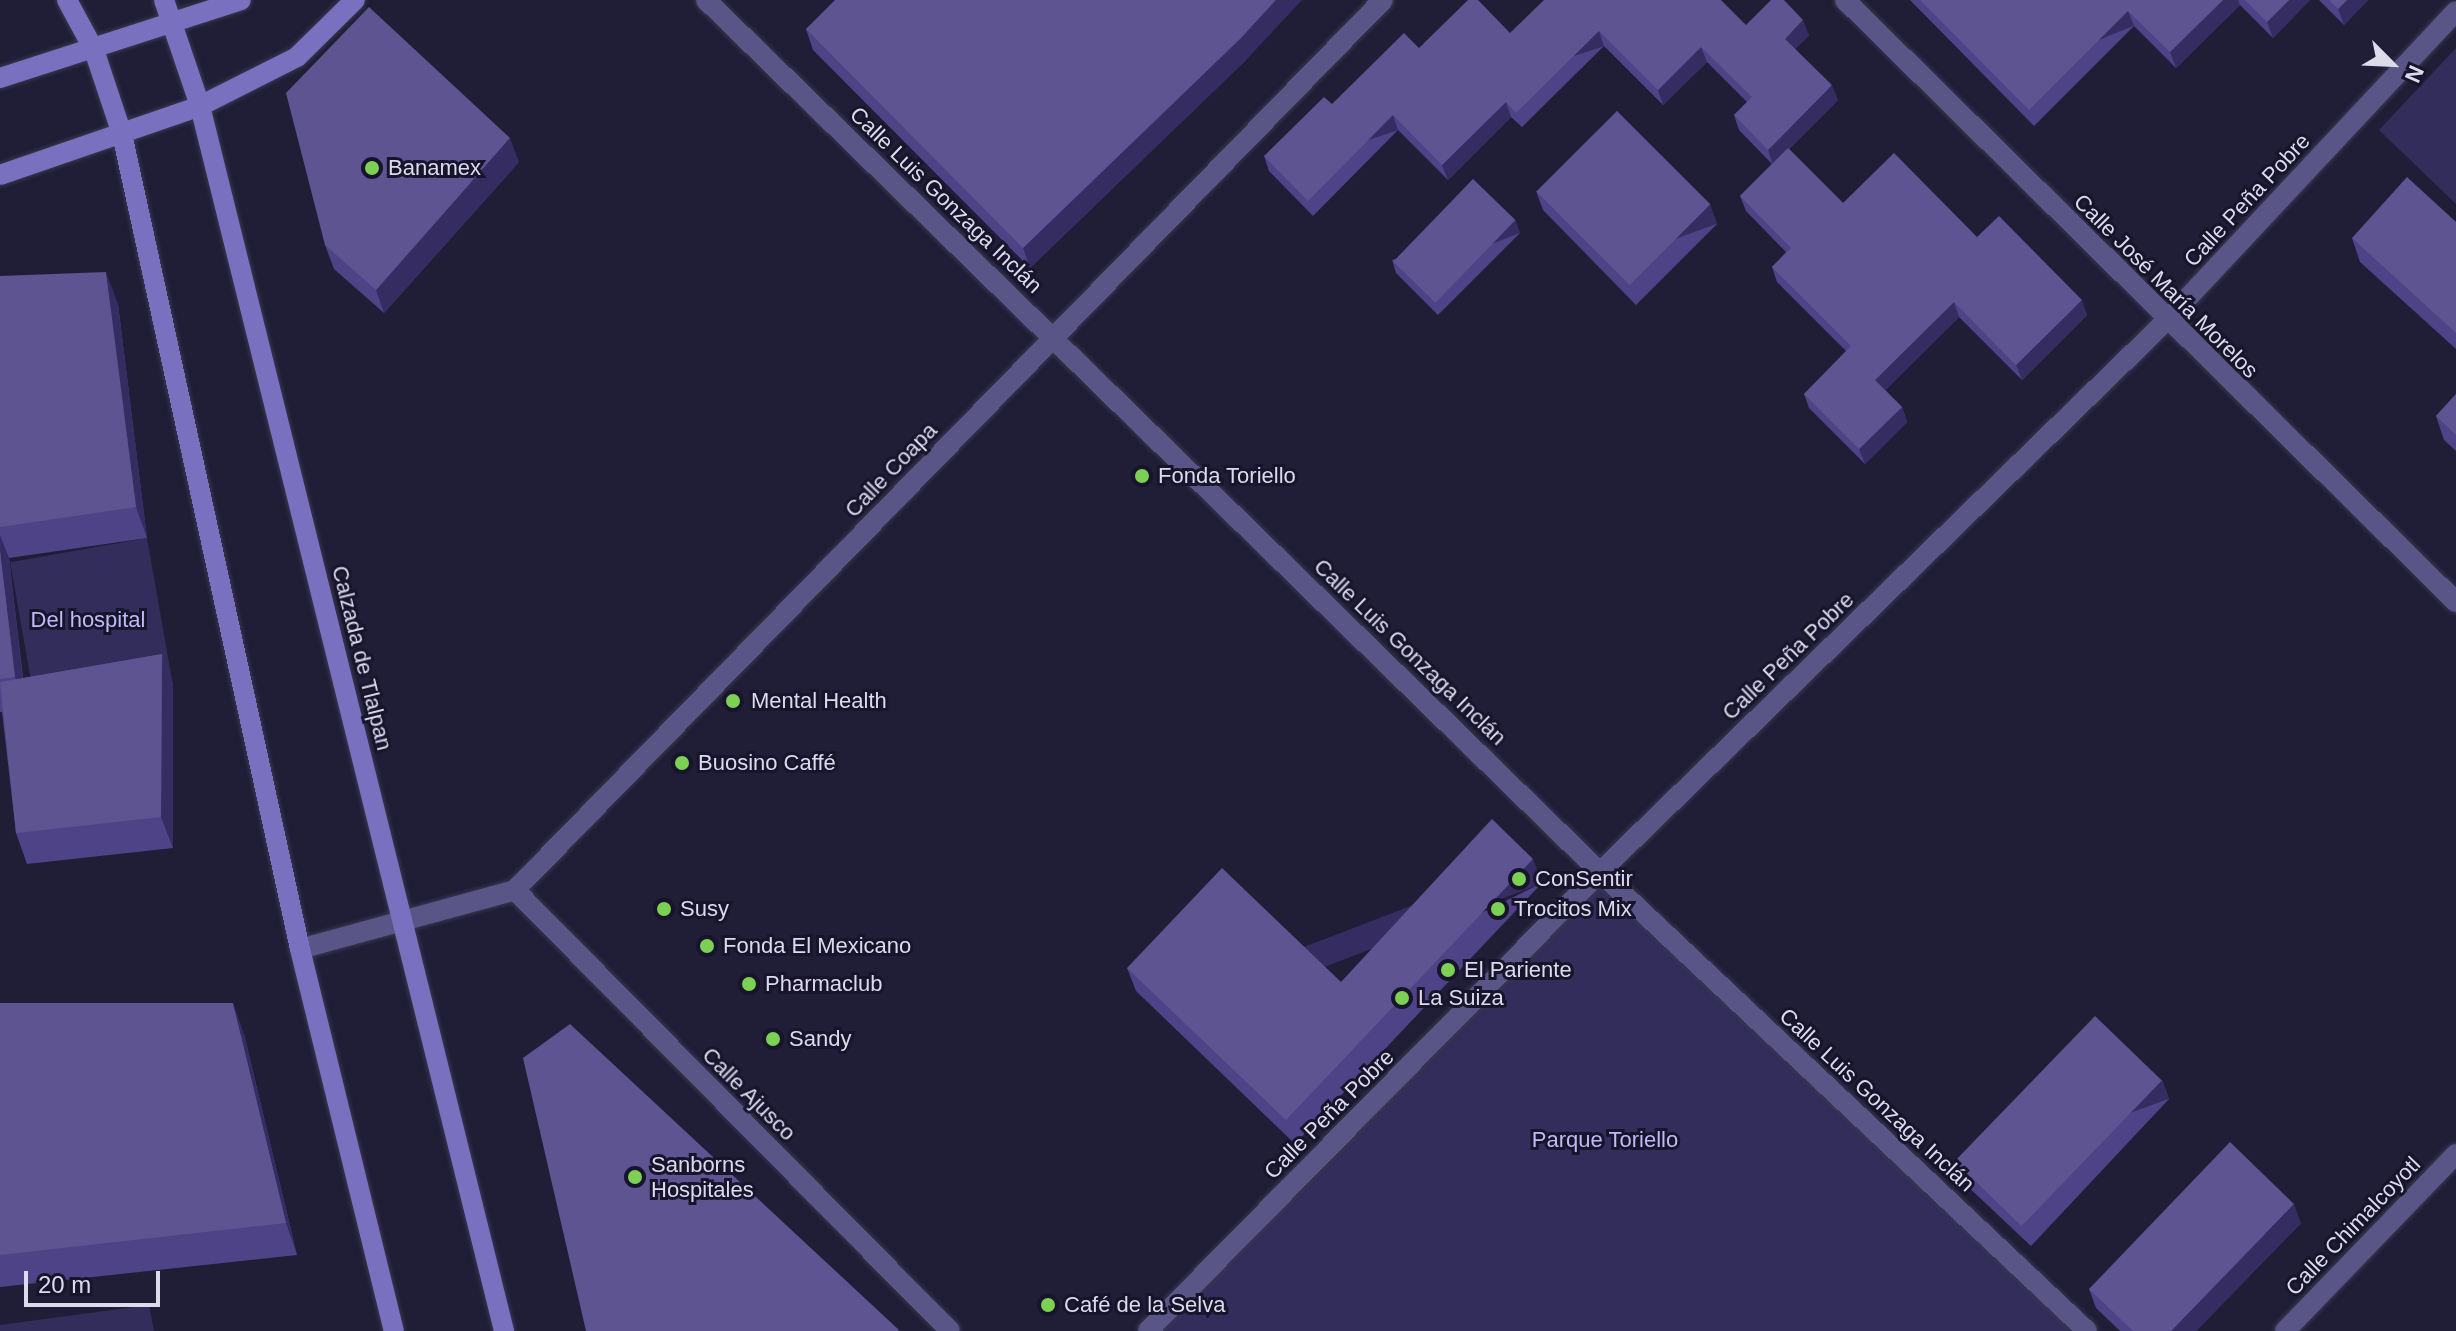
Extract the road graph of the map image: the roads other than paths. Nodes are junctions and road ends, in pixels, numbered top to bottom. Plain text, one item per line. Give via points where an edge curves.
1 (67, 0) edge
2 (164, 0) edge
3 (241, 0) edge
4 (355, 0) edge
5 (706, 0) edge
6 (1383, 0) edge
7 (1845, 0) edge
8 (2456, 11) edge
9 (176, 26) junction
10 (94, 50) junction
11 (0, 78) edge
12 (200, 106) junction
13 (122, 134) junction
14 (0, 175) edge
15 (2166, 321) junction
16 (1054, 338) junction
17 (2456, 602) edge
18 (1600, 872) junction
19 (515, 890) junction
20 (403, 922) junction
21 (300, 949) junction
22 (2456, 1154) edge
23 (394, 1331) edge
24 (504, 1331) edge
25 (950, 1331) edge
26 (1148, 1331) edge
27 (2087, 1331) edge
28 (2285, 1331) edge

1 - 10 main road
2 - 9 main road, Calzada de Tlalpan
3 - 9 main road
4 - 12 main road via 297,57
5 - 16 street, Calle Luis Gonzaga Inclán
6 - 16 street, Calle Coapa
7 - 15 street, Calle José María Morelos
8 - 15 street, Calle Peña Pobre
9 - 10 main road
9 - 12 main road, Calzada de Tlalpan
10 - 11 main road
10 - 13 main road
12 - 13 main road
12 - 20 main road, Calzada de Tlalpan
13 - 14 main road
13 - 21 main road
15 - 17 street, Calle José María Morelos
15 - 18 street, Calle Peña Pobre
16 - 18 street, Calle Luis Gonzaga Inclán
16 - 19 street, Calle Coapa
18 - 26 street, Calle Peña Pobre
18 - 27 street, Calle Luis Gonzaga Inclán
19 - 20 street, Calle Coapa
19 - 25 street, Calle Ajusco
20 - 21 street, Calle Coapa
20 - 24 main road, Calzada de Tlalpan
21 - 23 main road
22 - 28 street, Calle Chimalcoyotl

